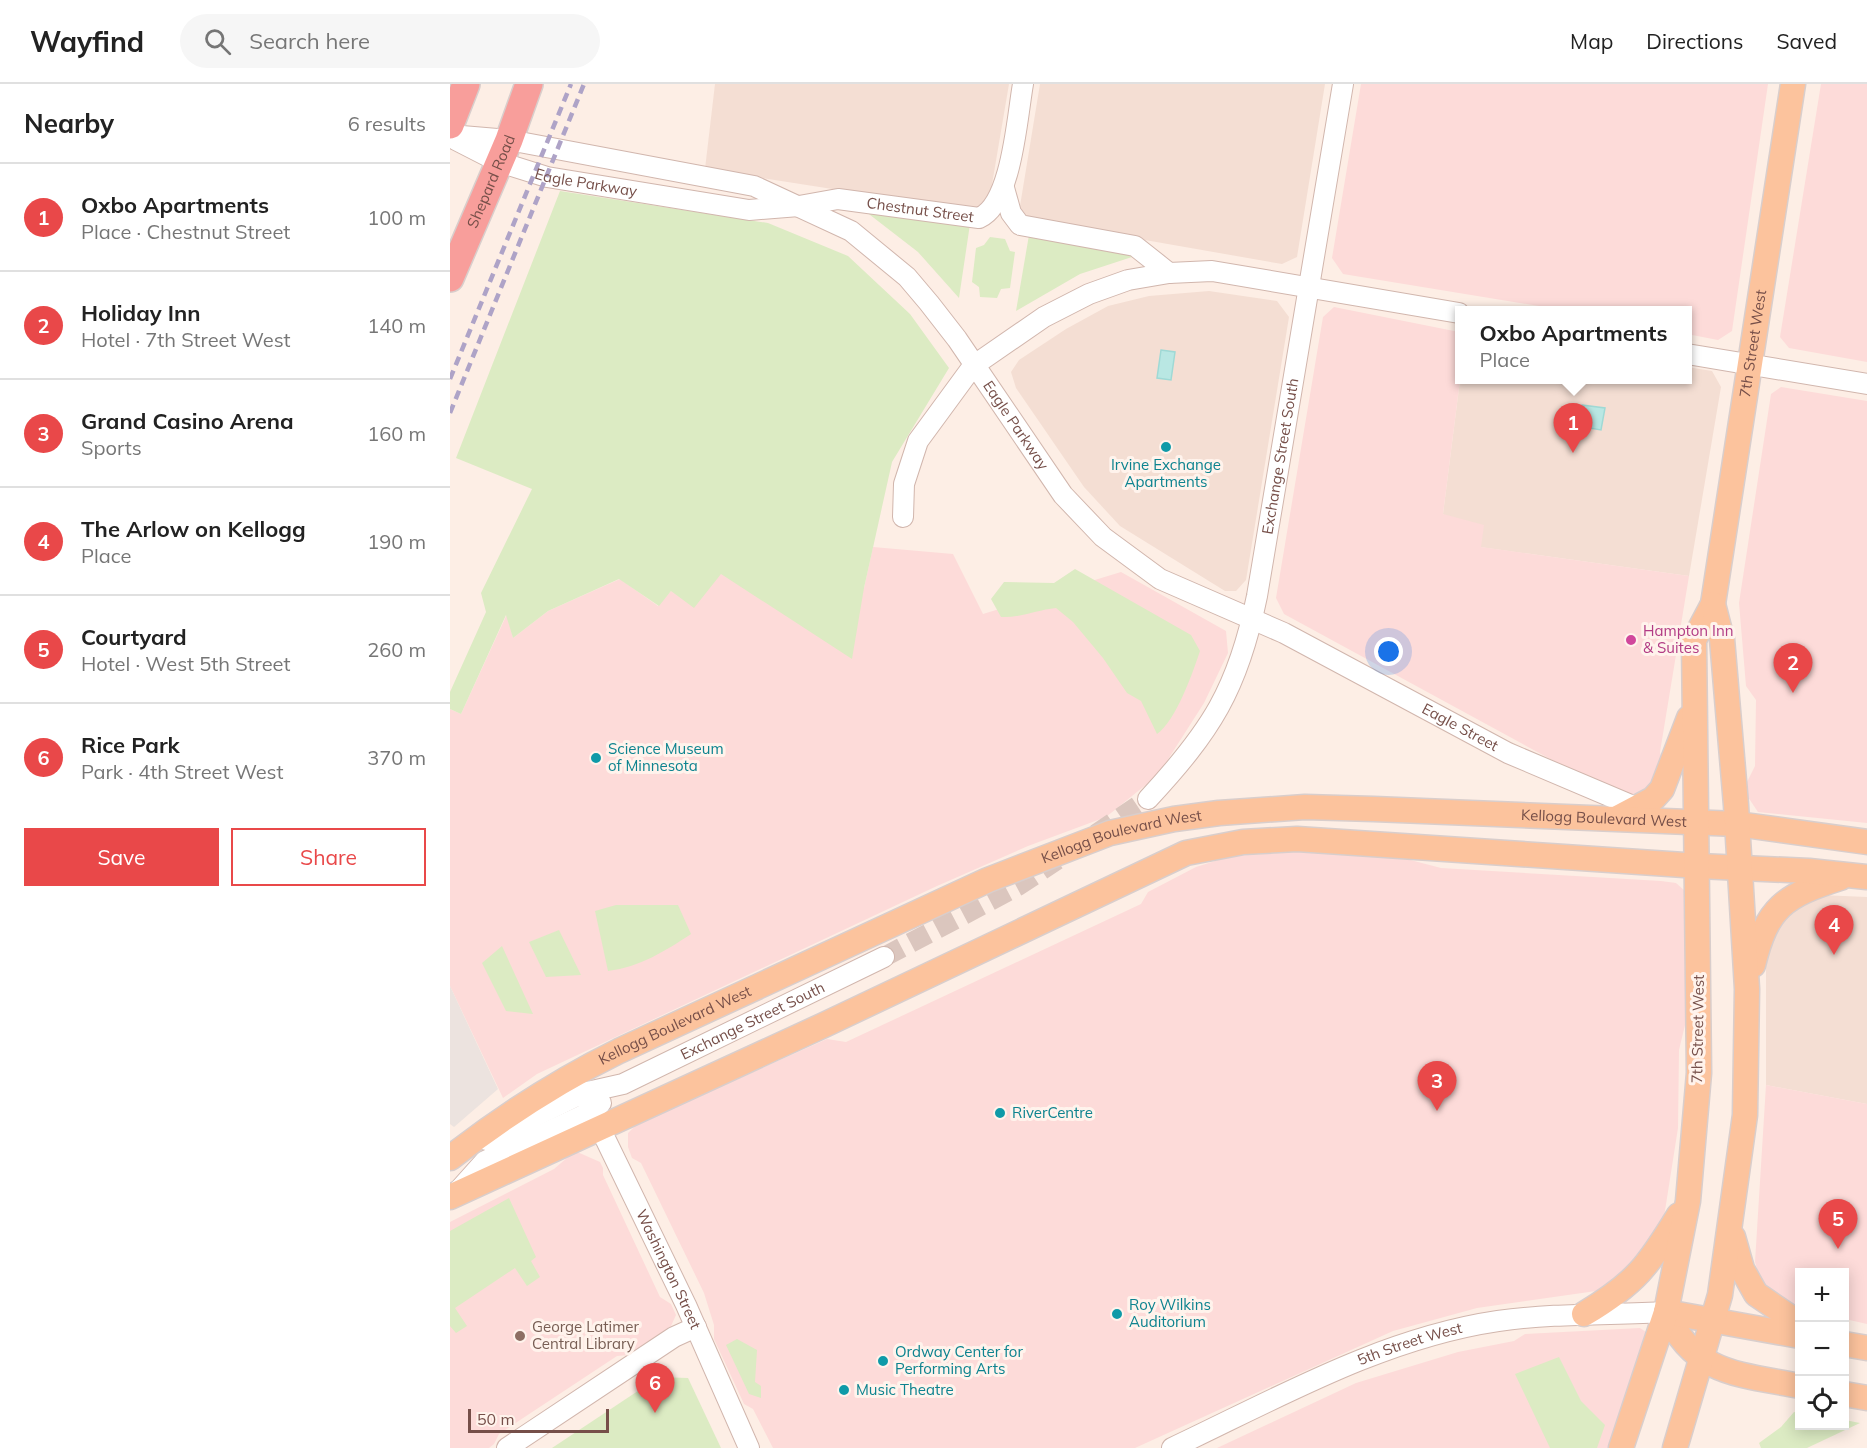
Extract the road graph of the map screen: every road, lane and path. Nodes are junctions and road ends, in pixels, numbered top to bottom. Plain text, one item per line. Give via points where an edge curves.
1 (466, 84) edge
2 (529, 84) edge
3 (1023, 84) edge
4 (1343, 84) edge
5 (1793, 84) edge
6 (450, 125) edge
7 (450, 136) edge
8 (504, 151) junction
9 (1004, 188) junction
10 (799, 206) junction
11 (1169, 273) junction
12 (450, 278) edge
13 (1310, 286) junction
14 (1455, 312) edge
15 (1692, 355) edge
16 (1749, 365) junction
17 (974, 366) junction
18 (1867, 384) edge
19 (903, 516) dead end
20 (1713, 604) junction
21 (1252, 621) junction
22 (1694, 705) junction
23 (1149, 799) tunnel mouth
24 (1637, 808) junction
25 (1614, 819) junction
26 (1672, 821) junction
27 (1697, 823) junction
28 (1737, 824) junction
29 (1867, 842) edge
30 (1699, 866) junction
31 (1739, 868) junction
32 (1857, 876) edge
33 (884, 957) tunnel mouth
34 (1747, 989) junction
35 (592, 1110) junction
36 (450, 1159) edge
37 (454, 1193) edge
38 (1688, 1201) junction
39 (1730, 1223) junction
40 (1666, 1312) junction
41 (1584, 1314) junction
42 (1714, 1322) junction
43 (1797, 1322) edge
44 (696, 1327) junction
45 (1795, 1335) edge
46 (1849, 1345) edge
47 (1867, 1348) edge
48 (1703, 1360) junction
49 (1795, 1385) edge
50 (1849, 1395) edge
51 (1867, 1398) edge
52 (507, 1448) edge
53 (749, 1448) edge
54 (1172, 1448) edge
55 (1621, 1448) edge
56 (1675, 1448) edge

1 - 6 highway
2 - 8 highway, Shepard Road
3 - 9 street
4 - 13 street, Exchange Street South
5 - 16 main road, 7th Street West
7 - 8 street, Eagle Parkway
8 - 10 street, Eagle Parkway via 754,186
8 - 10 street, Eagle Parkway via 547,177 749,210
8 - 12 highway, Shepard Road
9 - 10 street, Chestnut Street via 991,211 979,218 838,199
9 - 11 street via 1011,213 1020,225 1136,246
10 - 17 street, Eagle Parkway via 851,231 908,277
11 - 13 street via 1212,272
11 - 17 street via 1128,280 1068,304
13 - 14 street
13 - 21 street, Exchange Street South
15 - 16 street
16 - 18 street
16 - 20 main road, 7th Street West
17 - 19 street via 918,441 904,484
17 - 21 street, Eagle Parkway via 1063,495 1103,537 1160,579
20 - 22 main road, 7th Street West via 1694,640
20 - 28 main road, 7th Street West via 1722,639
21 - 23 street, Exchange Street South via 1245,652 1214,720
21 - 24 street, Eagle Street via 1284,633 1508,753
22 - 24 main road via 1662,789
22 - 27 main road, 7th Street West
24 - 25 main road
24 - 26 street, Eagle Street
25 - 26 main road, Kellogg Boulevard West
25 - 36 main road, Kellogg Boulevard West via 1305,807 1219,813 1110,832 988,880 568,1076
26 - 27 main road, Kellogg Boulevard West
27 - 28 main road, Kellogg Boulevard West
27 - 30 main road, 7th Street West
28 - 29 main road, Kellogg Boulevard West
28 - 31 main road, 7th Street West
30 - 31 main road
30 - 35 main road via 1297,839 1243,842 1186,853 825,1025
30 - 38 main road, 7th Street West via 1699,1073
31 - 32 main road
31 - 34 main road, 7th Street West
32 - 34 main road via 1811,887 1776,910 1759,939
33 - 35 street, Exchange Street South via 623,1084
34 - 39 main road, 7th Street West via 1745,1115
35 - 36 street, Exchange Street South
35 - 37 main road
35 - 44 street, Washington Street
38 - 40 main road, 7th Street West
38 - 41 main road via 1644,1270
39 - 42 main road, 7th Street West
39 - 43 main road via 1742,1269 1756,1294
40 - 41 street, 5th Street West
40 - 42 main road
40 - 48 main road via 1676,1336
40 - 55 main road, 7th Street West
41 - 54 street, 5th Street West via 1496,1321 1413,1341 1344,1368
42 - 45 main road
42 - 48 main road, 7th Street West
44 - 52 street via 674,1337
44 - 53 street, Washington Street
46 - 47 main road
48 - 49 main road via 1728,1372
48 - 56 main road, 7th Street West
50 - 51 main road

